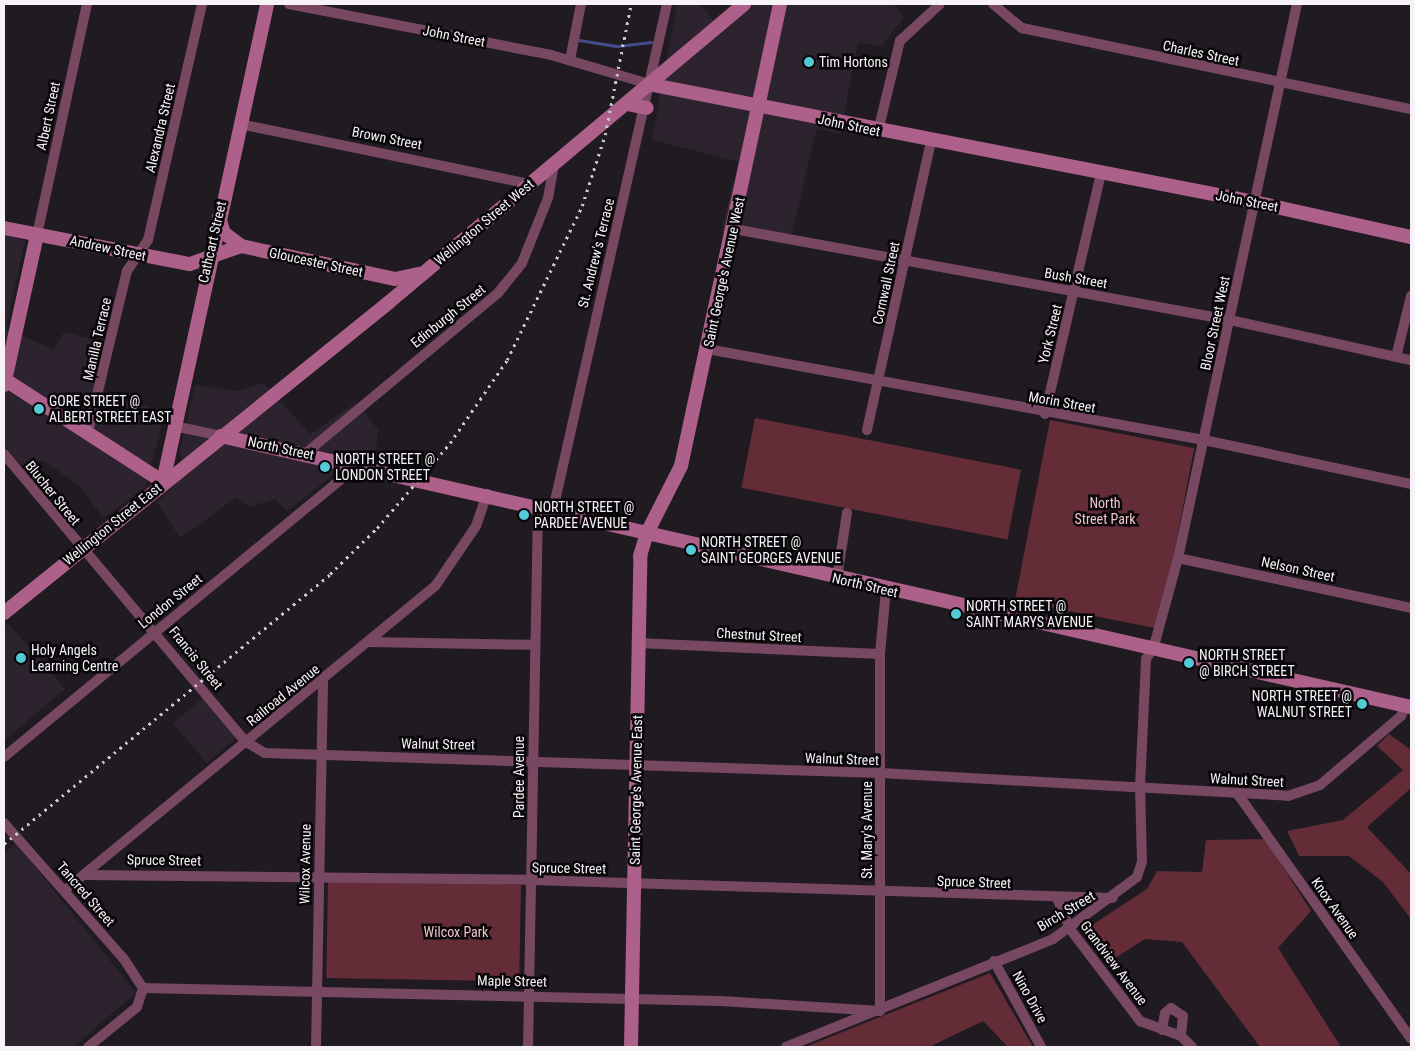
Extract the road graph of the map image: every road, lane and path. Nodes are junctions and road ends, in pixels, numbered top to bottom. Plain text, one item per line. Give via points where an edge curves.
1 (87, 4) edge
2 (202, 4) edge
3 (267, 4) edge
4 (289, 4) edge
5 (581, 4) edge
6 (668, 4) edge
7 (744, 4) edge
8 (780, 4) edge
9 (940, 4) edge
10 (993, 4) edge
11 (1298, 4) edge
12 (570, 60) junction
13 (1281, 84) junction
14 (652, 85) junction
15 (628, 104) junction
16 (758, 105) junction
17 (647, 108) junction
18 (1411, 109) edge
19 (240, 124) junction
20 (878, 131) junction
21 (932, 141) junction
22 (554, 163) junction
23 (1101, 174) junction
24 (529, 184) junction
25 (1254, 202) junction
26 (218, 216) junction
27 (4, 228) edge
28 (734, 229) junction
29 (37, 234) junction
30 (1411, 236) edge
31 (76, 241) junction
32 (241, 246) junction
33 (211, 254) junction
34 (138, 255) junction
35 (31, 257) junction
36 (905, 261) junction
37 (190, 264) junction
38 (422, 274) junction
39 (385, 277) junction
40 (203, 285) junction
41 (1074, 292) junction
42 (1411, 296) edge
43 (388, 302) junction
44 (1230, 320) junction
45 (707, 349) junction
46 (1396, 357) junction
47 (1411, 360) edge
48 (5, 382) edge
49 (879, 384) junction
50 (1045, 414) junction
51 (174, 426) junction
52 (867, 430) dead end
53 (88, 432) junction
54 (220, 436) junction
55 (1204, 440) junction
56 (306, 453) junction
57 (4, 454) edge
58 (351, 464) junction
59 (163, 482) junction
60 (1411, 484) edge
61 (487, 494) junction
62 (538, 506) junction
63 (553, 510) junction
64 (847, 513) dead end
65 (647, 533) junction
66 (82, 548) junction
67 (1178, 558) junction
68 (837, 578) junction
69 (886, 589) junction
70 (1411, 608) edge
71 (4, 613) edge
72 (156, 631) junction
73 (369, 642) junction
74 (638, 643) junction
75 (533, 645) junction
76 (1154, 646) junction
77 (880, 654) junction
78 (323, 681) junction
79 (1408, 706) edge
80 (246, 742) junction
81 (320, 756) junction
82 (4, 757) edge
83 (533, 760) junction
84 (635, 763) junction
85 (881, 773) junction
86 (1140, 787) junction
87 (1236, 793) junction
88 (4, 823) edge
89 (84, 875) junction
90 (319, 877) junction
91 (532, 880) junction
92 (635, 883) junction
93 (65, 890) junction
94 (880, 893) junction
95 (1057, 898) junction
96 (1113, 898) junction
97 (1070, 929) junction
98 (994, 961) junction
99 (143, 988) junction
100 (317, 992) junction
101 (527, 995) junction
102 (633, 999) junction
103 (880, 1011) junction
104 (1162, 1030) junction
105 (1181, 1036) junction
106 (1411, 1039) edge
107 (88, 1047) edge
108 (316, 1047) edge
109 (528, 1047) edge
110 (632, 1047) edge
111 (786, 1047) edge
112 (1041, 1047) edge
113 (1192, 1047) edge

1 - 29 street, Albert Street
2 - 34 street, Alexandra Street via 148,240
3 - 19 main road, Cathcart Street
4 - 12 street, John Street
5 - 12 street
6 - 14 street, St. Andrew's Terrace
7 - 14 main road, Wellington Street West
8 - 16 main road, Saint George's Avenue West
9 - 20 street via 900,41
10 - 13 street, Charles Street via 1022,28
11 - 13 street, Bloor Street West
12 - 14 street, John Street
13 - 18 street, Charles Street
13 - 25 street, Bloor Street West
14 - 15 main road, Wellington Street West
14 - 16 main road, John Street
14 - 17 street, St. Andrew's Terrace
15 - 17 main road
15 - 22 main road, Wellington Street West
16 - 20 main road, John Street
16 - 28 main road, Saint George's Avenue West
17 - 63 street, St. Andrew's Terrace via 602,282
19 - 24 street, Brown Street
19 - 26 main road, Cathcart Street
20 - 21 main road, John Street
21 - 23 main road, John Street
21 - 36 street, Cornwall Street
22 - 24 main road, Wellington Street West
22 - 56 street, Edinburgh Street via 548,198 522,263 498,293
23 - 25 main road, John Street
23 - 41 street, York Street
24 - 38 main road, Wellington Street West
25 - 30 main road, John Street
25 - 44 street, Bloor Street West
26 - 32 main road via 224,233
26 - 33 main road, Cathcart Street
27 - 29 main road, Andrew Street
28 - 36 street, Bush Street
28 - 45 main road, Saint George's Avenue West
29 - 31 main road, Andrew Street
29 - 35 main road
31 - 34 main road, Andrew Street
31 - 35 main road via 50,242
32 - 33 main road, Gloucester Street
32 - 39 main road, Gloucester Street
33 - 37 main road
33 - 40 main road, Cathcart Street
34 - 37 main road, Andrew Street
34 - 53 street, Manilla Terrace via 127,271
35 - 48 main road
36 - 41 street, Bush Street
36 - 49 street, Cornwall Street
37 - 40 main road
38 - 39 main road, Gloucester Street
38 - 43 main road, Wellington Street West
39 - 43 main road via 390,287
40 - 51 main road, Cathcart Street
41 - 44 street, Bush Street
41 - 50 street, York Street
42 - 46 street
43 - 54 main road, Wellington Street West
44 - 46 street, Bush Street
44 - 55 street, Bloor Street West
45 - 49 street, Morin Street
45 - 65 main road, Saint George's Avenue West via 681,466
46 - 47 street, Bush Street
48 - 53 main road
49 - 50 street, Morin Street
49 - 52 street, Cornwall Street
50 - 55 street, Morin Street
51 - 54 street, North Street
51 - 59 main road, Cathcart Street
53 - 59 main road
54 - 56 main road, North Street
54 - 59 main road, Wellington Street East
55 - 60 street, Morin Street
55 - 67 street, Bloor Street West
56 - 58 main road, North Street
57 - 66 street, Blucher Street
58 - 61 main road, North Street
58 - 72 street, London Street via 340,480
59 - 66 main road, Wellington Street East
61 - 62 main road, North Street
61 - 73 street, Railroad Avenue via 476,526 453,566
62 - 63 main road, North Street
62 - 75 street, Pardee Avenue
63 - 65 main road, North Street
64 - 68 street
65 - 68 main road, North Street
65 - 74 main road, Saint George's Avenue East via 638,585
66 - 71 main road, Wellington Street East
66 - 72 street, Francis Street
67 - 70 street, Nelson Street
67 - 76 street, Bloor Street West
68 - 69 main road, North Street
69 - 76 main road, North Street
69 - 77 street, St. Mary's Avenue
72 - 80 street, Francis Street
72 - 82 street, London Street
73 - 75 street
73 - 78 street, Railroad Avenue
74 - 77 street, Chestnut Street
74 - 84 main road, Saint George's Avenue East
75 - 83 street, Pardee Avenue
76 - 79 main road, North Street
76 - 86 street, Birch Street via 1146,659
77 - 85 street, St. Mary's Avenue
78 - 80 street, Railroad Avenue
78 - 81 street, Wilcox Avenue
79 - 87 street, Walnut Street via 1401,716 1305,794
80 - 81 street, Walnut Street via 265,753
80 - 89 street, Railroad Avenue via 89,866
81 - 83 street, Walnut Street
81 - 90 street, Wilcox Avenue
83 - 84 street, Walnut Street
83 - 91 street, Pardee Avenue
84 - 85 street, Walnut Street
84 - 92 main road, Saint George's Avenue East
85 - 86 street, Walnut Street
85 - 94 street, St. Mary's Avenue
86 - 87 street, Walnut Street
86 - 96 street, Birch Street via 1142,862 1137,877
87 - 106 street, Knox Avenue
88 - 93 street, Tancred Street
89 - 90 street, Spruce Street
89 - 93 street, Railroad Avenue
90 - 91 street, Spruce Street
90 - 100 street, Wilcox Avenue
91 - 92 street, Spruce Street
91 - 101 street, Pardee Avenue
92 - 94 street, Spruce Street
92 - 102 main road, Saint George's Avenue East
93 - 99 street, Tancred Street
94 - 95 street, Spruce Street
94 - 103 street, St. Mary's Avenue
95 - 96 street, Spruce Street
95 - 97 street, Grandview Avenue
96 - 97 street, Birch Street
97 - 98 street, Birch Street
97 - 104 street, Grandview Avenue via 1140,1021
98 - 103 street, Birch Street
98 - 112 street, Nino Drive
99 - 100 street, Maple Street
99 - 107 street via 137,1007
100 - 101 street, Maple Street
100 - 108 street, Wilcox Avenue
101 - 102 street, Maple Street
101 - 109 street, Pardee Avenue
102 - 103 street, Maple Street
102 - 110 main road, Saint George's Avenue East
103 - 111 street, Birch Street
104 - 105 street, Grandview Avenue
104 - 105 street, Grandview Avenue via 1165,1013 1172,1008 1183,1016
105 - 113 street, Grandview Avenue

